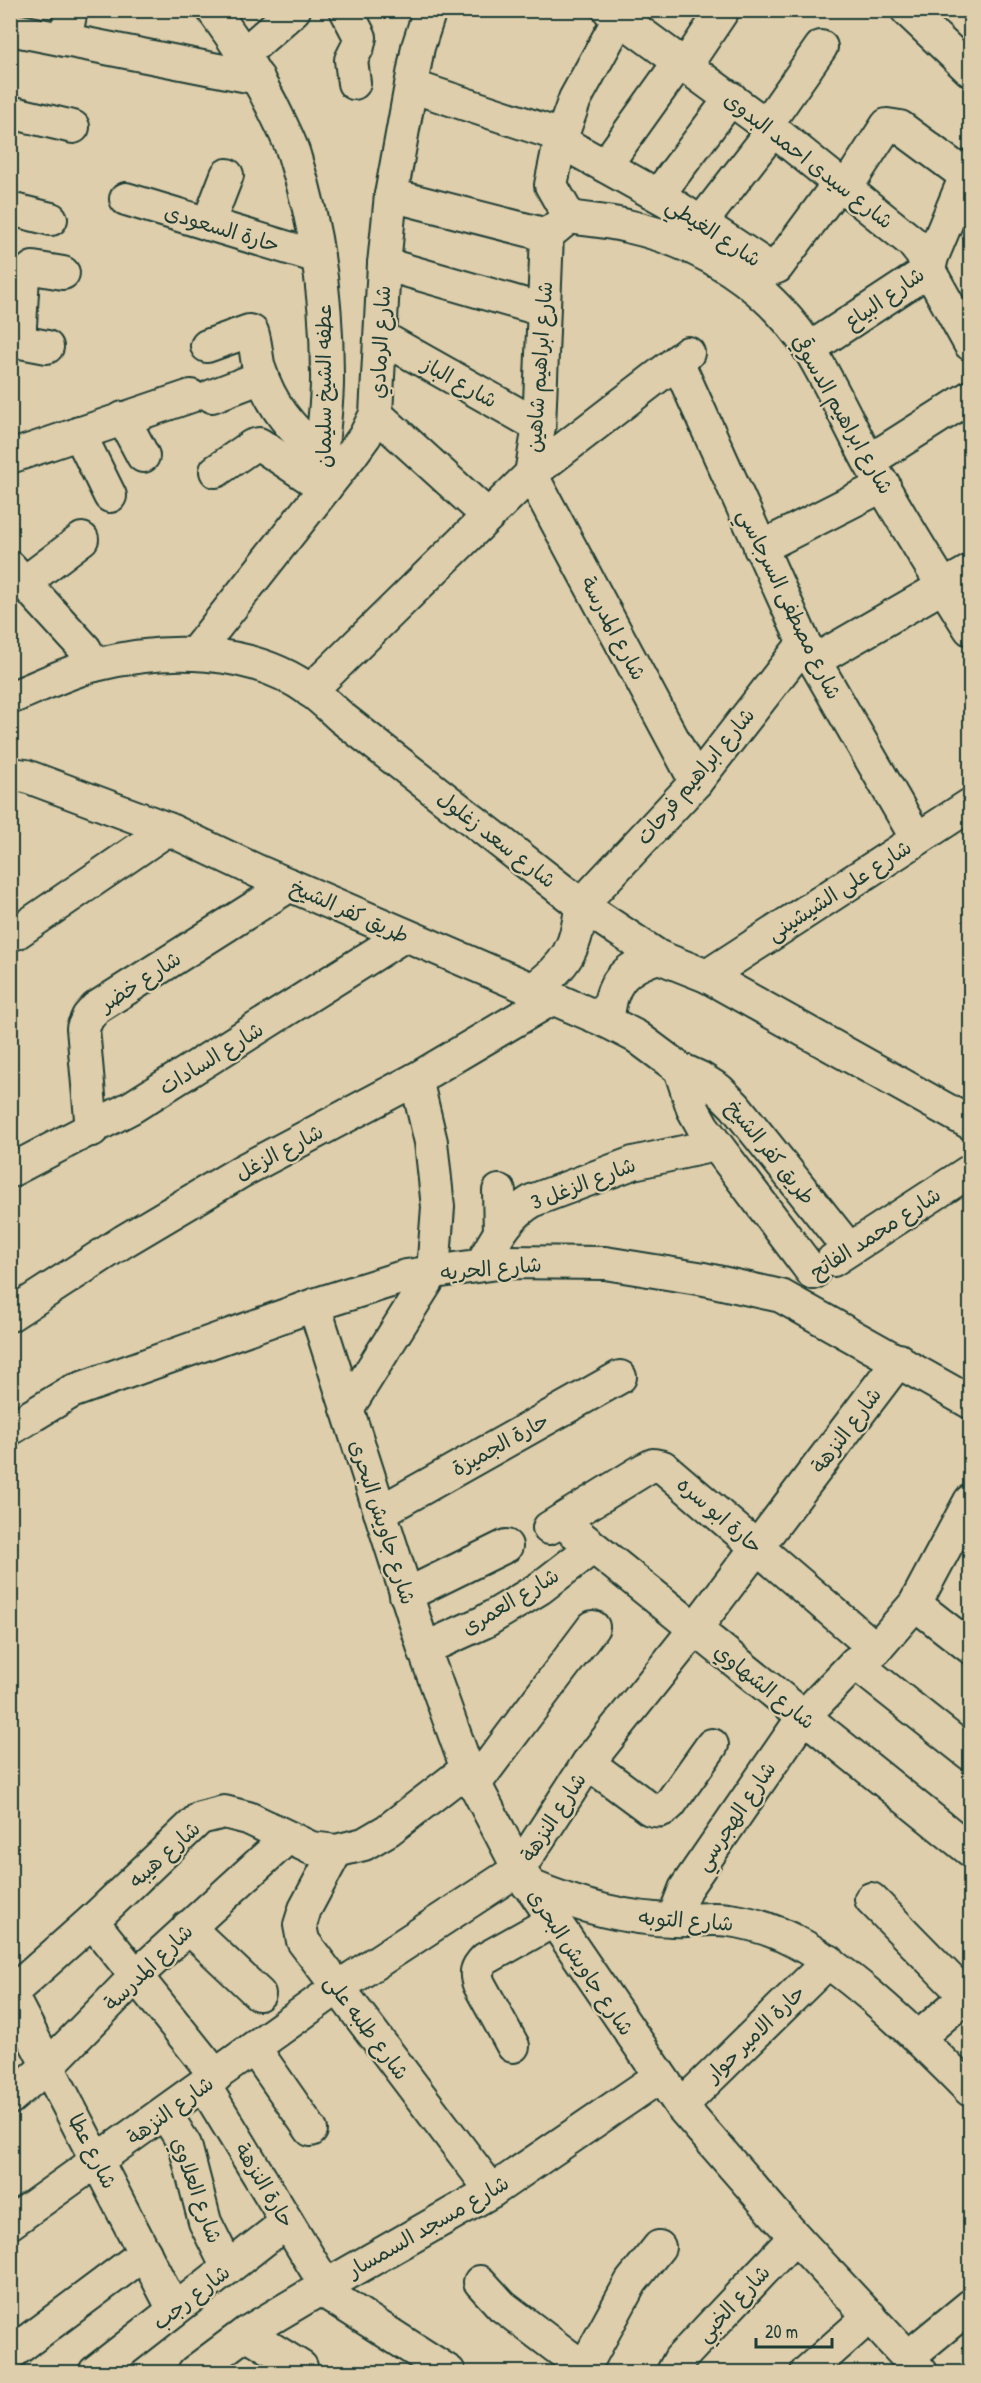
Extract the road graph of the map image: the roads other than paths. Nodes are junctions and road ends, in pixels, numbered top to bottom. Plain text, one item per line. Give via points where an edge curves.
1 (213, 10) edge
2 (294, 10) edge
3 (346, 10) edge
4 (430, 10) edge
5 (723, 10) edge
6 (907, 10) edge
7 (615, 14) edge
8 (10, 29) edge
9 (71, 38) edge
10 (821, 47) dead end
11 (683, 63) junction
12 (252, 66) junction
13 (970, 70) edge
14 (354, 83) dead end
15 (411, 86) junction
16 (730, 98) junction
17 (10, 112) edge
18 (73, 127) dead end
19 (770, 127) junction
20 (561, 138) junction
21 (605, 166) junction
22 (968, 171) edge
23 (227, 175) dead end
24 (842, 186) junction
25 (391, 195) junction
26 (658, 195) junction
27 (126, 199) dead end
28 (10, 209) edge
29 (51, 219) dead end
30 (701, 223) junction
31 (208, 224) junction
32 (558, 226) junction
33 (318, 257) junction
34 (384, 264) junction
35 (929, 270) junction
36 (63, 273) dead end
37 (543, 310) junction
38 (381, 337) junction
39 (26, 343) edge
40 (970, 344) edge
41 (207, 346) dead end
42 (809, 349) junction
43 (262, 376) junction
44 (970, 397) edge
45 (376, 414) junction
46 (123, 418) junction
47 (539, 426) junction
48 (79, 433) junction
49 (320, 453) junction
50 (142, 456) dead end
51 (10, 457) edge
52 (216, 471) dead end
53 (876, 473) junction
54 (531, 474) junction
55 (325, 488) junction
56 (110, 496) dead end
57 (488, 516) junction
58 (82, 539) dead end
59 (760, 548) junction
60 (970, 571) edge
61 (18, 582) edge
62 (944, 586) junction
63 (970, 629) edge
64 (809, 652) junction
65 (195, 653) junction
66 (94, 665) junction
67 (310, 691) junction
68 (10, 698) edge
69 (10, 774) edge
70 (696, 782) junction
71 (970, 805) edge
72 (168, 828) junction
73 (917, 839) junction
74 (290, 885) junction
75 (581, 905) junction
76 (16, 933) dead end
77 (405, 935) junction
78 (659, 957) junction
79 (707, 976) junction
80 (543, 994) junction
81 (608, 1022) junction
82 (680, 1069) junction
83 (416, 1079) junction
84 (970, 1123) edge
85 (92, 1130) junction
86 (715, 1144) junction
87 (10, 1171) edge
88 (970, 1171) edge
89 (499, 1191) dead end
90 (500, 1232) junction
91 (849, 1249) junction
92 (481, 1265) junction
93 (433, 1272) junction
94 (813, 1273) junction
95 (781, 1296) junction
96 (314, 1305) junction
97 (10, 1315) edge
98 (899, 1360) junction
99 (620, 1377) dead end
100 (970, 1402) edge
101 (347, 1409) junction
102 (10, 1429) edge
103 (970, 1503) edge
104 (380, 1512) junction
105 (555, 1524) joint
106 (506, 1546) dead end
107 (592, 1547) junction
108 (758, 1548) junction
109 (406, 1595) junction
110 (915, 1604) junction
111 (593, 1627) dead end
112 (695, 1629) junction
113 (970, 1647) edge
114 (424, 1649) junction
115 (866, 1656) junction
116 (804, 1716) junction
117 (712, 1745) dead end
118 (970, 1754) edge
119 (588, 1763) junction
120 (470, 1777) junction
121 (287, 1838) junction
122 (970, 1850) edge
123 (336, 1851) junction
124 (524, 1877) junction
125 (871, 1899) dead end
126 (673, 1920) junction
127 (92, 1921) junction
128 (553, 1921) junction
129 (188, 1927) junction
130 (829, 1961) junction
131 (136, 1976) junction
132 (337, 1988) junction
133 (11, 1993) edge
134 (259, 1994) dead end
135 (969, 1995) edge
136 (919, 2037) junction
137 (513, 2046) dead end
138 (254, 2048) junction
139 (49, 2065) junction
140 (659, 2077) junction
141 (210, 2081) junction
142 (970, 2090) edge
143 (10, 2098) edge
144 (681, 2106) junction
145 (165, 2114) junction
146 (311, 2130) dead end
147 (99, 2162) junction
148 (492, 2191) junction
149 (287, 2222) junction
150 (10, 2223) edge
151 (795, 2237) junction
152 (659, 2247) dead end
153 (145, 2253) junction
154 (228, 2268) junction
155 (480, 2282) dead end
156 (323, 2287) junction
157 (970, 2306) edge
158 (174, 2310) junction
159 (870, 2316) junction
160 (246, 2333) junction
161 (10, 2354) edge
162 (915, 2365) edge
163 (828, 2366) edge
164 (301, 2367) dead end
165 (583, 2370) edge
166 (95, 2373) edge
167 (194, 2373) edge
168 (449, 2373) edge
169 (673, 2373) edge

1 - 12 street, عطفه الشيخ سليمان
2 - 12 street
3 - 14 street via 360,37 351,60
4 - 15 street, شارع الرمادي
5 - 11 street
6 - 13 street
7 - 11 street, شارع سيدى احمد البدوى
7 - 20 street
8 - 9 street
9 - 12 street
10 - 19 street
11 - 16 street, شارع سيدى احمد البدوى
11 - 21 street
12 - 33 street, عطفه الشيخ سليمان via 295,156
15 - 20 street, شارع الغيطي
15 - 25 street, شارع الرمادي
16 - 19 street, شارع سيدى احمد البدوى
16 - 26 street
17 - 18 street
19 - 24 street, شارع سيدى احمد البدوى
19 - 30 street
20 - 21 street, شارع الغيطي
20 - 32 street via 550,185
21 - 26 street, شارع الغيطي
22 - 24 street via 904,129 887,125
22 - 35 street, شارع البياع
23 - 31 street
24 - 30 street, شارع الغيطي via 774,269
24 - 35 street, شارع سيدى احمد البدوى via 912,242
25 - 32 street, شارع ابراهيم الدسوقي
25 - 34 street, شارع الرمادي
26 - 30 street, شارع الغيطي
27 - 31 street, حارة السعودى
28 - 29 street
31 - 33 street, حارة السعودى
32 - 37 street, شارع ابراهيم شاهين
32 - 42 street, شارع ابراهيم الدسوقي via 627,226 683,243 735,271 758,289
33 - 49 street, عطفه الشيخ سليمان via 327,376
34 - 37 street
34 - 38 street, شارع الرمادي
35 - 40 street, شارع سيدى احمد البدوى
35 - 42 street, شارع البياع
36 - 39 street via 33,268 23,276
37 - 47 street, شارع ابراهيم شاهين
38 - 45 street, شارع الرمادي
38 - 47 street, شارع الباز
41 - 43 street via 250,331
42 - 53 street, شارع ابراهيم الدسوقي
43 - 46 street
43 - 49 street via 286,421
44 - 53 street
45 - 55 street, شارع الرمادي via 365,436
45 - 57 street
46 - 48 street
46 - 50 street
47 - 54 street, شارع ابراهيم شاهين
48 - 51 street
48 - 56 street
49 - 55 street, عطفه الشيخ سليمان
52 - 55 street via 259,444
53 - 59 street
53 - 62 street, شارع ابراهيم الدسوقي
54 - 57 street, شارع ابراهيم شاهين
54 - 59 street, شارع مصطفى السرجاسي via 683,357
54 - 70 street, شارع المدرسة
55 - 65 street, شارع الرمادي
57 - 67 street, شارع ابراهيم شاهين
58 - 61 street
59 - 64 street, شارع مصطفى السرجاسي
60 - 62 street
61 - 66 street via 85,649
62 - 63 street, شارع ابراهيم الدسوقي
62 - 64 street
64 - 70 street, شارع ابراهيم فرحات
64 - 73 street, شارع مصطفى السرجاسي
65 - 66 street, شارع سعد زغلول
65 - 67 street, شارع سعد زغلول via 245,661 275,671
66 - 68 street, شارع سعد زغلول
67 - 75 street, شارع سعد زغلول
69 - 72 street, طريق كفر الشيخ via 26,776
70 - 75 street, شارع ابراهيم فرحات
71 - 73 street, شارع على الشيشينى
72 - 74 street, طريق كفر الشيخ
72 - 76 street
73 - 79 street, شارع على الشيشينى
74 - 77 street, طريق كفر الشيخ
74 - 85 street, شارع خضر via 96,1008 88,1017 83,1035
75 - 78 street, شارع سعد زغلول
75 - 80 street, شارع الزغل via 574,945 549,978
77 - 80 street, طريق كفر الشيخ
77 - 85 street, شارع السادات
78 - 79 street, شارع سعد زغلول
78 - 81 street via 641,962 620,979 608,1003
79 - 84 street, شارع سعد زغلول
80 - 81 street, طريق كفر الشيخ
80 - 83 street, شارع الزغل
81 - 82 street, طريق كفر الشيخ via 637,1037
82 - 86 street, طريق كفر الشيخ via 693,1109
82 - 91 street, طريق كفر الشيخ via 719,1090 735,1106
83 - 93 street via 431,1142 438,1207
83 - 97 street, شارع الزغل via 242,1171
85 - 87 street, شارع السادات
86 - 90 street, شارع الزغل 3 via 633,1163 534,1200 514,1213
86 - 94 street, طريق كفر الشيخ
88 - 91 street, شارع محمد الفاتح
89 - 90 street
90 - 92 street, شارع الزغل 3
91 - 94 street, شارع محمد الفاتح
92 - 93 street, شارع الحريه
92 - 95 street, شارع الحريه via 606,1263
93 - 96 street, شارع الحريه via 406,1276
93 - 101 street
94 - 95 street, شارع محمد الفاتح
95 - 98 street, شارع الحريه
96 - 101 street, شارع جاويش البحرى
96 - 102 street, شارع الحريه via 71,1392
98 - 100 street, شارع الحريه
98 - 108 street, شارع النزهة
99 - 104 street, حارة الجميزة
101 - 104 street, شارع جاويش البحرى
103 - 110 street, شارع الهجرسي
104 - 109 street, شارع جاويش البحرى
105 - 107 street, شارع الشهاوي
105 - 108 street, حارة ابو سره via 653,1465 663,1467
106 - 109 street
107 - 112 street, شارع الشهاوي
107 - 114 street, شارع العمرى via 540,1588 484,1622
108 - 112 street, شارع النزهة
108 - 115 street, حارة ابو سره
109 - 114 street, شارع جاويش البحرى
110 - 113 street
110 - 115 street, شارع الهجرسي
111 - 120 street, شارع هيبه
112 - 116 street, شارع الشهاوي
112 - 119 street, شارع النزهة
114 - 120 street, شارع جاويش البحرى
115 - 116 street, شارع الهجرسي
115 - 118 street, حارة ابو سره
116 - 122 street, شارع الشهاوي
116 - 126 street, شارع الهجرسي via 685,1889
117 - 119 street via 670,1804 657,1812
119 - 124 street, شارع النزهة
120 - 123 street, شارع هيبه via 364,1844
120 - 124 street, شارع جاويش البحرى
121 - 123 street, شارع هيبه via 311,1848
121 - 127 street, شارع هيبه via 248,1818 224,1812 200,1818
121 - 129 street, شارع المدرسة
123 - 132 street, شارع طلبه على via 304,1909 300,1924 303,1941
124 - 126 street, شارع التوبه via 563,1900 636,1917
124 - 128 street, شارع جاويش البحرى
124 - 132 street, شارع النزهة
125 - 135 street
126 - 130 street, شارع التوبه via 728,1919 782,1934
127 - 131 street, حارة النزهة
127 - 133 street, شارع هيبه
128 - 137 street via 478,1966 479,1984
128 - 140 street, شارع جاويش البحرى
129 - 131 street, شارع المدرسة
129 - 134 street
130 - 136 street, شارع التوبه
130 - 144 street, حارة الامير حوار
131 - 139 street, شارع المدرسة
131 - 141 street, حارة النزهة
132 - 138 street, شارع النزهة
132 - 148 street, شارع طلبه على
133 - 139 street, شارع عطا
135 - 136 street
136 - 142 street, شارع التوبه
138 - 141 street, شارع النزهة
138 - 146 street
139 - 143 street, شارع المدرسة
139 - 147 street, شارع عطا
140 - 144 street, شارع جاويش البحرى
140 - 148 street, شارع مسجد السمسار
141 - 145 street, شارع النزهة
141 - 149 street, حارة النزهة
144 - 151 street, شارع جاويش البحرى
145 - 147 street, شارع النزهة
145 - 154 street, شارع العلاوي via 185,2145 205,2222
147 - 150 street, شارع النزهة
147 - 153 street, شارع عطا
148 - 156 street, شارع مسجد السمسار
149 - 154 street, شارع رجب
149 - 156 street, حارة النزهة
151 - 159 street, شارع جاويش البحرى
151 - 169 street, شارع الخبي via 680,2359
152 - 165 street via 631,2282
153 - 158 street, شارع عطا
153 - 161 street
154 - 158 street, شارع رجب
155 - 165 street via 502,2306
156 - 160 street, شارع مسجد السمسار
156 - 168 street
157 - 162 street
158 - 166 street, شارع رجب
159 - 162 street, شارع جاويش البحرى
159 - 163 street
160 - 164 street
160 - 167 street, شارع مسجد السمسار

